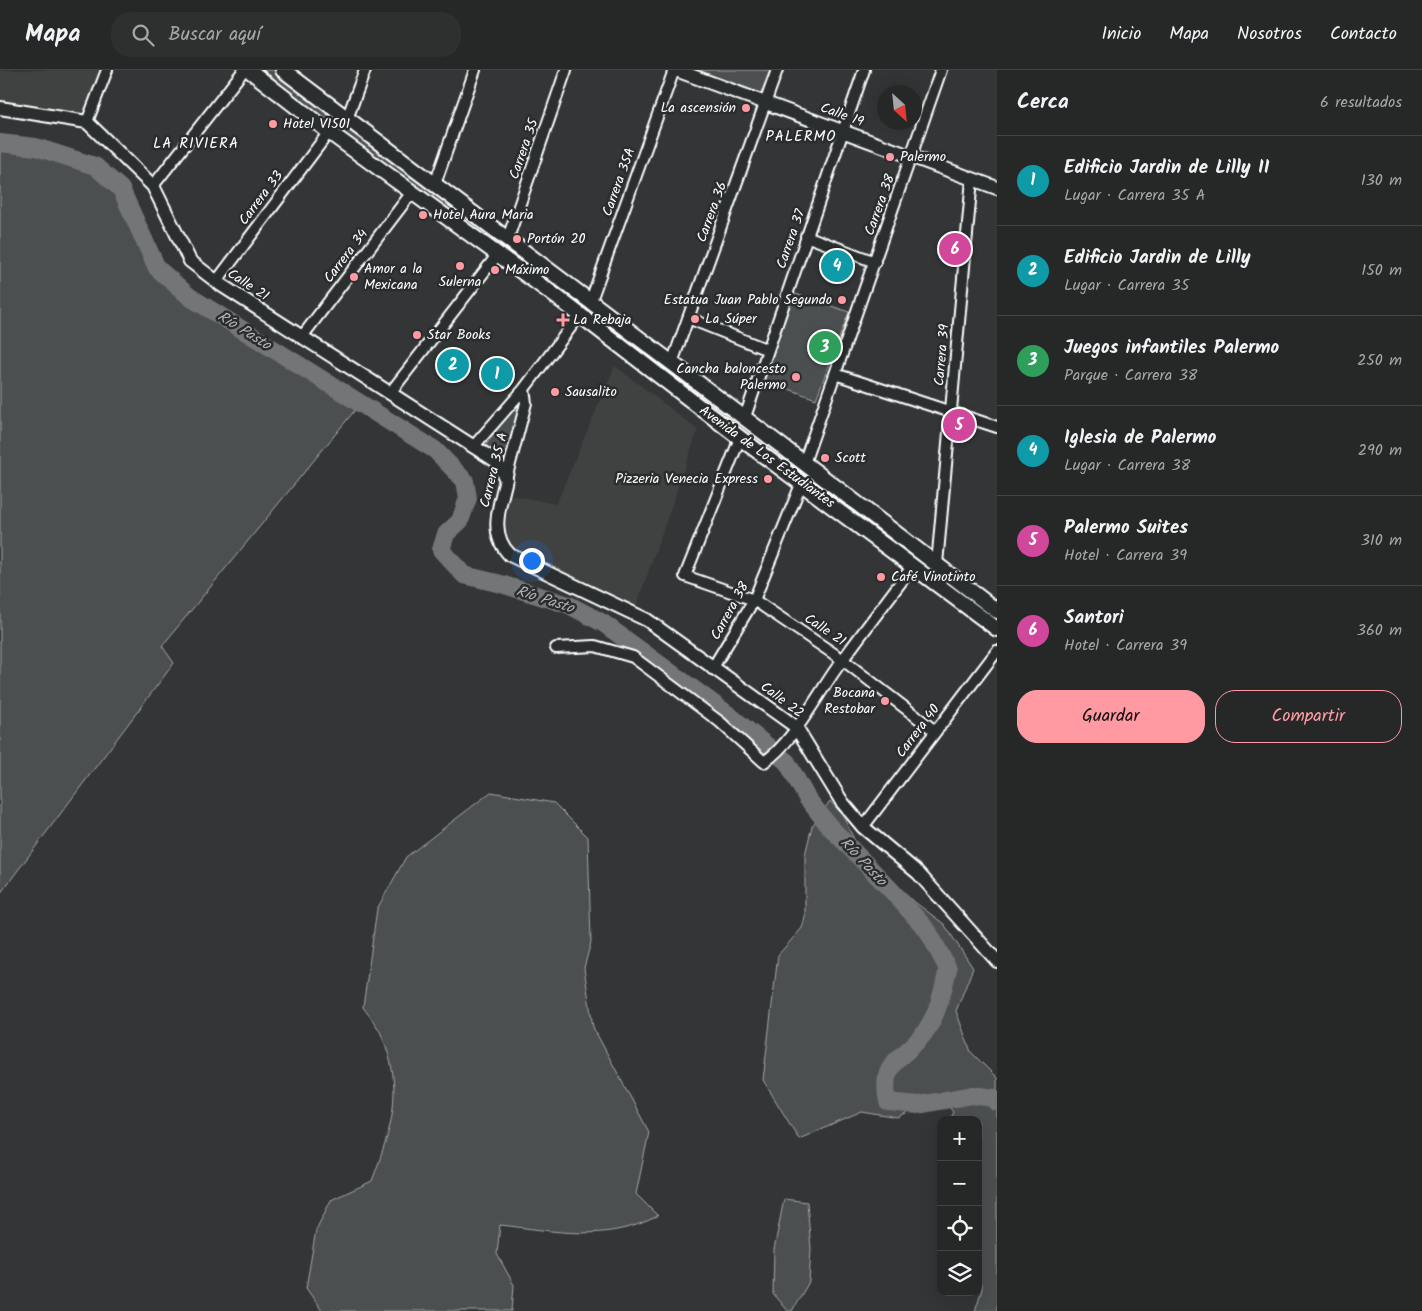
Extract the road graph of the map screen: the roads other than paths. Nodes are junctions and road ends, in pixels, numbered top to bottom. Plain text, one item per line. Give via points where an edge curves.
1 (107, 70) edge
2 (244, 70) edge
3 (249, 70) edge
4 (283, 70) edge
5 (365, 70) edge
6 (475, 70) edge
7 (566, 70) edge
8 (675, 70) edge
9 (777, 70) edge
10 (864, 70) edge
11 (941, 70) edge
12 (693, 73) edge
13 (765, 103) junction
14 (0, 108) edge
15 (348, 119) junction
16 (87, 122) junction
17 (329, 132) junction
18 (843, 132) junction
19 (913, 156) junction
20 (972, 179) junction
21 (435, 184) junction
22 (153, 186) junction
23 (997, 188) edge
24 (412, 191) junction
25 (806, 236) junction
26 (508, 238) junction
27 (498, 254) junction
28 (537, 262) junction
29 (875, 262) junction
30 (527, 276) junction
31 (216, 282) junction
32 (590, 303) junction
33 (580, 316) junction
34 (688, 318) junction
35 (301, 338) junction
36 (646, 345) junction
37 (768, 350) junction
38 (631, 355) junction
39 (672, 363) junction
40 (835, 374) junction
41 (524, 389) junction
42 (390, 393) junction
43 (950, 412) junction
44 (744, 417) junction
45 (997, 427) edge
46 (740, 438) junction
47 (473, 448) junction
48 (804, 463) junction
49 (506, 479) junction
50 (802, 482) junction
51 (842, 491) junction
52 (834, 506) junction
53 (510, 555) joint
54 (937, 564) junction
55 (912, 567) junction
56 (754, 600) junction
57 (997, 611) edge
58 (997, 629) edge
59 (556, 648) dead end
60 (997, 652) edge
61 (843, 660) junction
62 (708, 666) junction
63 (935, 731) junction
64 (793, 732) junction
65 (863, 827) junction
66 (997, 961) edge

1 - 16 street
2 - 22 street
3 - 17 main road, Avenida de Los Estudiantes
4 - 15 main road, Avenida de Los Estudiantes
5 - 15 street
6 - 21 street
7 - 26 street, Carrera 35
8 - 12 street, Calle 19
8 - 32 street, Carrera 35A
9 - 13 street, Carrera 36
10 - 18 street, Carrera 37
11 - 19 street, Carrera 38
12 - 13 street, Calle 19
13 - 18 street, Calle 19
13 - 34 street, Carrera 36
14 - 16 street
15 - 21 main road, Avenida de Los Estudiantes
16 - 22 street, Calle 21
17 - 24 main road, Avenida de Los Estudiantes
17 - 31 street, Carrera 33
18 - 19 street, Calle 19
18 - 25 street, Carrera 37
19 - 20 street, Calle 19
19 - 29 street, Carrera 38
20 - 23 street, Calle 19
20 - 43 street, Carrera 39
21 - 26 main road, Avenida de Los Estudiantes
22 - 31 street, Calle 21 via 190,261
24 - 27 main road, Avenida de Los Estudiantes
24 - 35 street, Carrera 34
25 - 29 street
25 - 37 street, Carrera 37
26 - 28 main road, Avenida de Los Estudiantes
27 - 30 main road, Avenida de Los Estudiantes
27 - 42 street
28 - 30 main road via 536,269
28 - 32 main road, Avenida de Los Estudiantes
29 - 40 street, Carrera 38
30 - 33 main road, Avenida de Los Estudiantes
31 - 35 street, Calle 21
32 - 36 main road, Avenida de Los Estudiantes
33 - 38 main road, Avenida de Los Estudiantes
33 - 41 street, Carrera 35 A
34 - 37 street
34 - 39 street, Carrera 36
35 - 42 street, Calle 21
36 - 38 main road via 633,344 629,351
36 - 39 main road, Avenida de Los Estudiantes
37 - 44 street, Carrera 37
38 - 46 main road, Avenida de Los Estudiantes
39 - 44 main road, Avenida de Los Estudiantes
40 - 43 street
40 - 48 street, Carrera 38
41 - 47 street, Carrera 35 A
41 - 49 street, Carrera 35 A via 526,403
42 - 47 street, Calle 21
43 - 45 street
43 - 54 street, Carrera 39
44 - 48 main road, Avenida de Los Estudiantes
46 - 50 main road, Avenida de Los Estudiantes
46 - 56 street, Calle 21 via 685,576
47 - 49 street, Calle 21 via 496,461
48 - 51 main road, Avenida de Los Estudiantes
49 - 53 street, Carrera 35 A via 497,531
50 - 52 main road, Avenida de Los Estudiantes
50 - 56 street, Carrera 38
51 - 52 main road via 844,502
51 - 54 main road, Avenida de Los Estudiantes
52 - 55 main road, Avenida de Los Estudiantes
53 - 62 street, Calle 22 via 647,620
54 - 57 main road, Avenida de Los Estudiantes
55 - 58 main road, Avenida de Los Estudiantes
55 - 61 street
56 - 61 street, Calle 21
56 - 62 street, Carrera 38
59 - 64 street via 595,646 633,657 720,722 764,762 776,755
60 - 63 street, Carrera 40
61 - 63 street, Calle 21
61 - 64 street
62 - 64 street, Calle 22
63 - 65 street, Carrera 40
64 - 65 street, Calle 22
65 - 66 street, Calle 22 via 918,873

